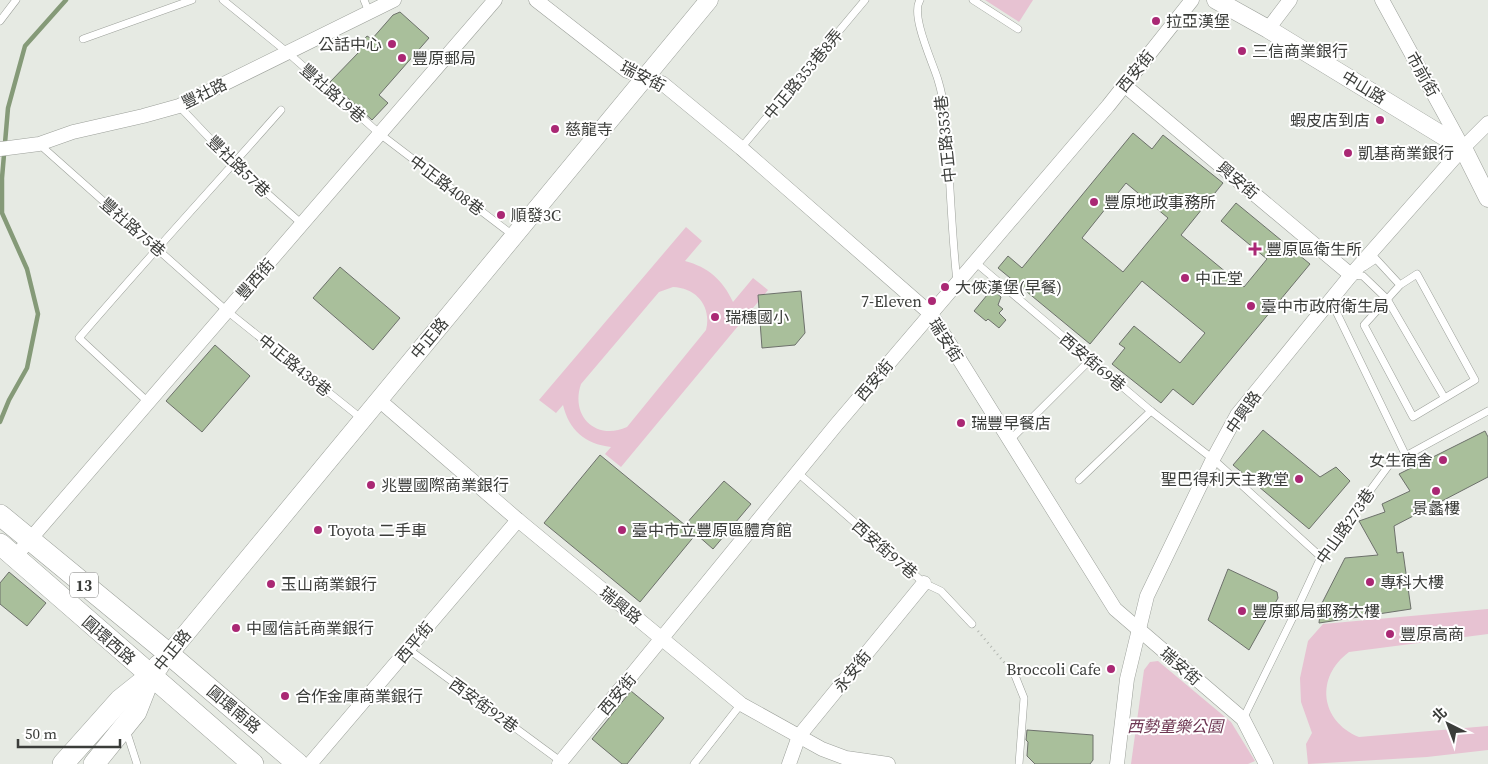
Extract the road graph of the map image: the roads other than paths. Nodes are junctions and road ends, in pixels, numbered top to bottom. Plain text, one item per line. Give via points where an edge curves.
1 (16, 0) edge
2 (192, 0) edge
3 (223, 0) edge
4 (394, 0) edge
5 (495, 0) edge
6 (536, 0) edge
7 (708, 0) edge
8 (865, 0) edge
9 (920, 0) edge
10 (973, 0) edge
11 (1192, 0) edge
12 (1216, 0) edge
13 (1290, 0) edge
14 (1382, 0) edge
15 (367, 6) edge
16 (0, 21) edge
17 (1018, 29) dead end
18 (1268, 29) junction
19 (82, 39) dead end
20 (287, 52) junction
21 (645, 77) junction
22 (1124, 85) junction
23 (179, 106) junction
24 (282, 110) dead end
25 (1488, 122) edge
26 (380, 134) junction
27 (39, 144) junction
28 (741, 148) junction
29 (1463, 148) junction
30 (0, 150) edge
31 (234, 164) junction
32 (1488, 198) edge
33 (302, 224) junction
34 (514, 236) junction
35 (157, 247) junction
36 (975, 262) junction
37 (1352, 275) junction
38 (957, 282) junction
39 (1400, 285) junction
40 (1387, 299) junction
41 (1331, 301) junction
42 (228, 311) junction
43 (931, 314) junction
44 (1091, 359) junction
45 (1444, 397) junction
46 (379, 400) junction
47 (148, 402) junction
48 (1150, 410) junction
49 (1488, 411) edge
50 (362, 420) junction
51 (1009, 441) junction
52 (1406, 456) junction
53 (1213, 459) junction
54 (798, 473) junction
55 (1079, 480) dead end
56 (0, 515) edge
57 (518, 520) junction
58 (29, 540) junction
59 (7, 551) edge
60 (1321, 556) junction
61 (924, 583) junction
62 (972, 624) road end
63 (1139, 629) junction
64 (662, 639) junction
65 (408, 649) junction
66 (169, 654) junction
67 (1014, 674) road end
68 (150, 676) junction
69 (741, 704) junction
70 (1243, 719) junction
71 (125, 727) junction
72 (799, 736) junction
73 (561, 763) edge
74 (63, 764) edge
75 (94, 764) edge
76 (138, 764) edge
77 (254, 764) edge
78 (298, 764) edge
79 (310, 764) edge
80 (694, 764) edge
81 (788, 764) edge
82 (888, 764) edge
83 (1019, 764) edge
84 (1117, 764) edge
85 (1266, 764) edge

1 - 16 lane
2 - 19 lane
3 - 20 lane, 豐社路19巷
4 - 15 street, 豐社路
5 - 26 street, 豐西街
6 - 21 street, 瑞安街 via 627,71
7 - 21 street, 中正路
8 - 28 lane, 中正路353巷8弄
9 - 38 lane, 中正路353巷 via 917,4 919,25 939,82 946,129
10 - 17 lane
11 - 22 street, 西安街
12 - 18 street, 中山路
13 - 18 street
14 - 29 street, 市前街
15 - 20 street, 豐社路
18 - 29 street, 中山路
20 - 23 street, 豐社路
20 - 26 lane, 豐社路19巷
21 - 28 street, 瑞安街 via 662,82
21 - 34 street, 中正路
22 - 36 street, 西安街
22 - 37 street, 興安街
23 - 27 street, 豐社路 via 73,132
23 - 31 lane, 豐社路57巷
24 - 31 lane
25 - 29 street, 中興路
26 - 33 street, 豐西街
26 - 34 lane, 中正路408巷
27 - 30 street, 豐社路
27 - 35 lane, 豐社路75巷
28 - 43 street, 瑞安街
29 - 32 street
29 - 37 street, 中興路
31 - 33 lane, 豐社路57巷
31 - 35 lane
33 - 42 street, 豐西街
34 - 46 street, 中正路
35 - 42 lane, 豐社路75巷
35 - 47 lane via 79,338
36 - 38 street, 西安街
36 - 44 lane, 西安街69巷
37 - 39 lane via 1376,260
37 - 40 lane via 1363,276
37 - 41 street, 中興路
38 - 43 street, 西安街
39 - 40 lane
39 - 45 lane via 1417,274 1475,380
40 - 45 lane
40 - 45 lane via 1364,325 1413,417
41 - 52 lane
41 - 53 street, 中興路 via 1237,416
42 - 47 street, 豐西街
42 - 50 lane, 中正路438巷
43 - 51 street, 瑞安街
43 - 54 street, 西安街
44 - 48 lane, 西安街69巷
44 - 51 lane
46 - 50 street, 中正路
46 - 57 street, 瑞興路
47 - 58 street, 豐西街
48 - 53 lane, 西安街69巷
48 - 55 lane
49 - 52 lane, 中山路273巷
50 - 66 street, 中正路
51 - 63 street, 瑞安街 via 1115,609
52 - 60 lane, 中山路273巷 via 1389,465
53 - 60 lane, 西安街69巷
53 - 63 street, 中興路 via 1147,596
54 - 61 lane, 西安街97巷
54 - 64 street, 西安街
56 - 58 main road, 圓環西路 / 13
57 - 64 street, 瑞興路
57 - 65 street, 西平街
58 - 59 street, 豐西街
58 - 66 main road, 圓環西路 / 13
59 - 68 main road, 圓環西路 / 13
60 - 70 lane, 中山路273巷
61 - 62 lane, 西安街97巷 via 941,591
61 - 72 street, 永安街
63 - 70 street, 瑞安街
63 - 84 street, 中興路 via 1127,679
64 - 69 street, 瑞興路
64 - 73 street, 西安街
65 - 73 lane, 西安街92巷
65 - 79 street, 西平街
66 - 68 main road, 中正路
66 - 78 main road, 圓環南路 / 13
67 - 83 lane via 1024,698
68 - 71 main road, 中正路 via 136,712
68 - 74 main road, 中正路 via 120,700
68 - 77 main road, 圓環南路 / 13
69 - 72 street, 瑞興路
69 - 80 lane
70 - 85 street, 瑞安街
71 - 75 main road, 中正路
71 - 76 lane
72 - 81 street, 永安街
72 - 82 street, 瑞興路 via 846,758

